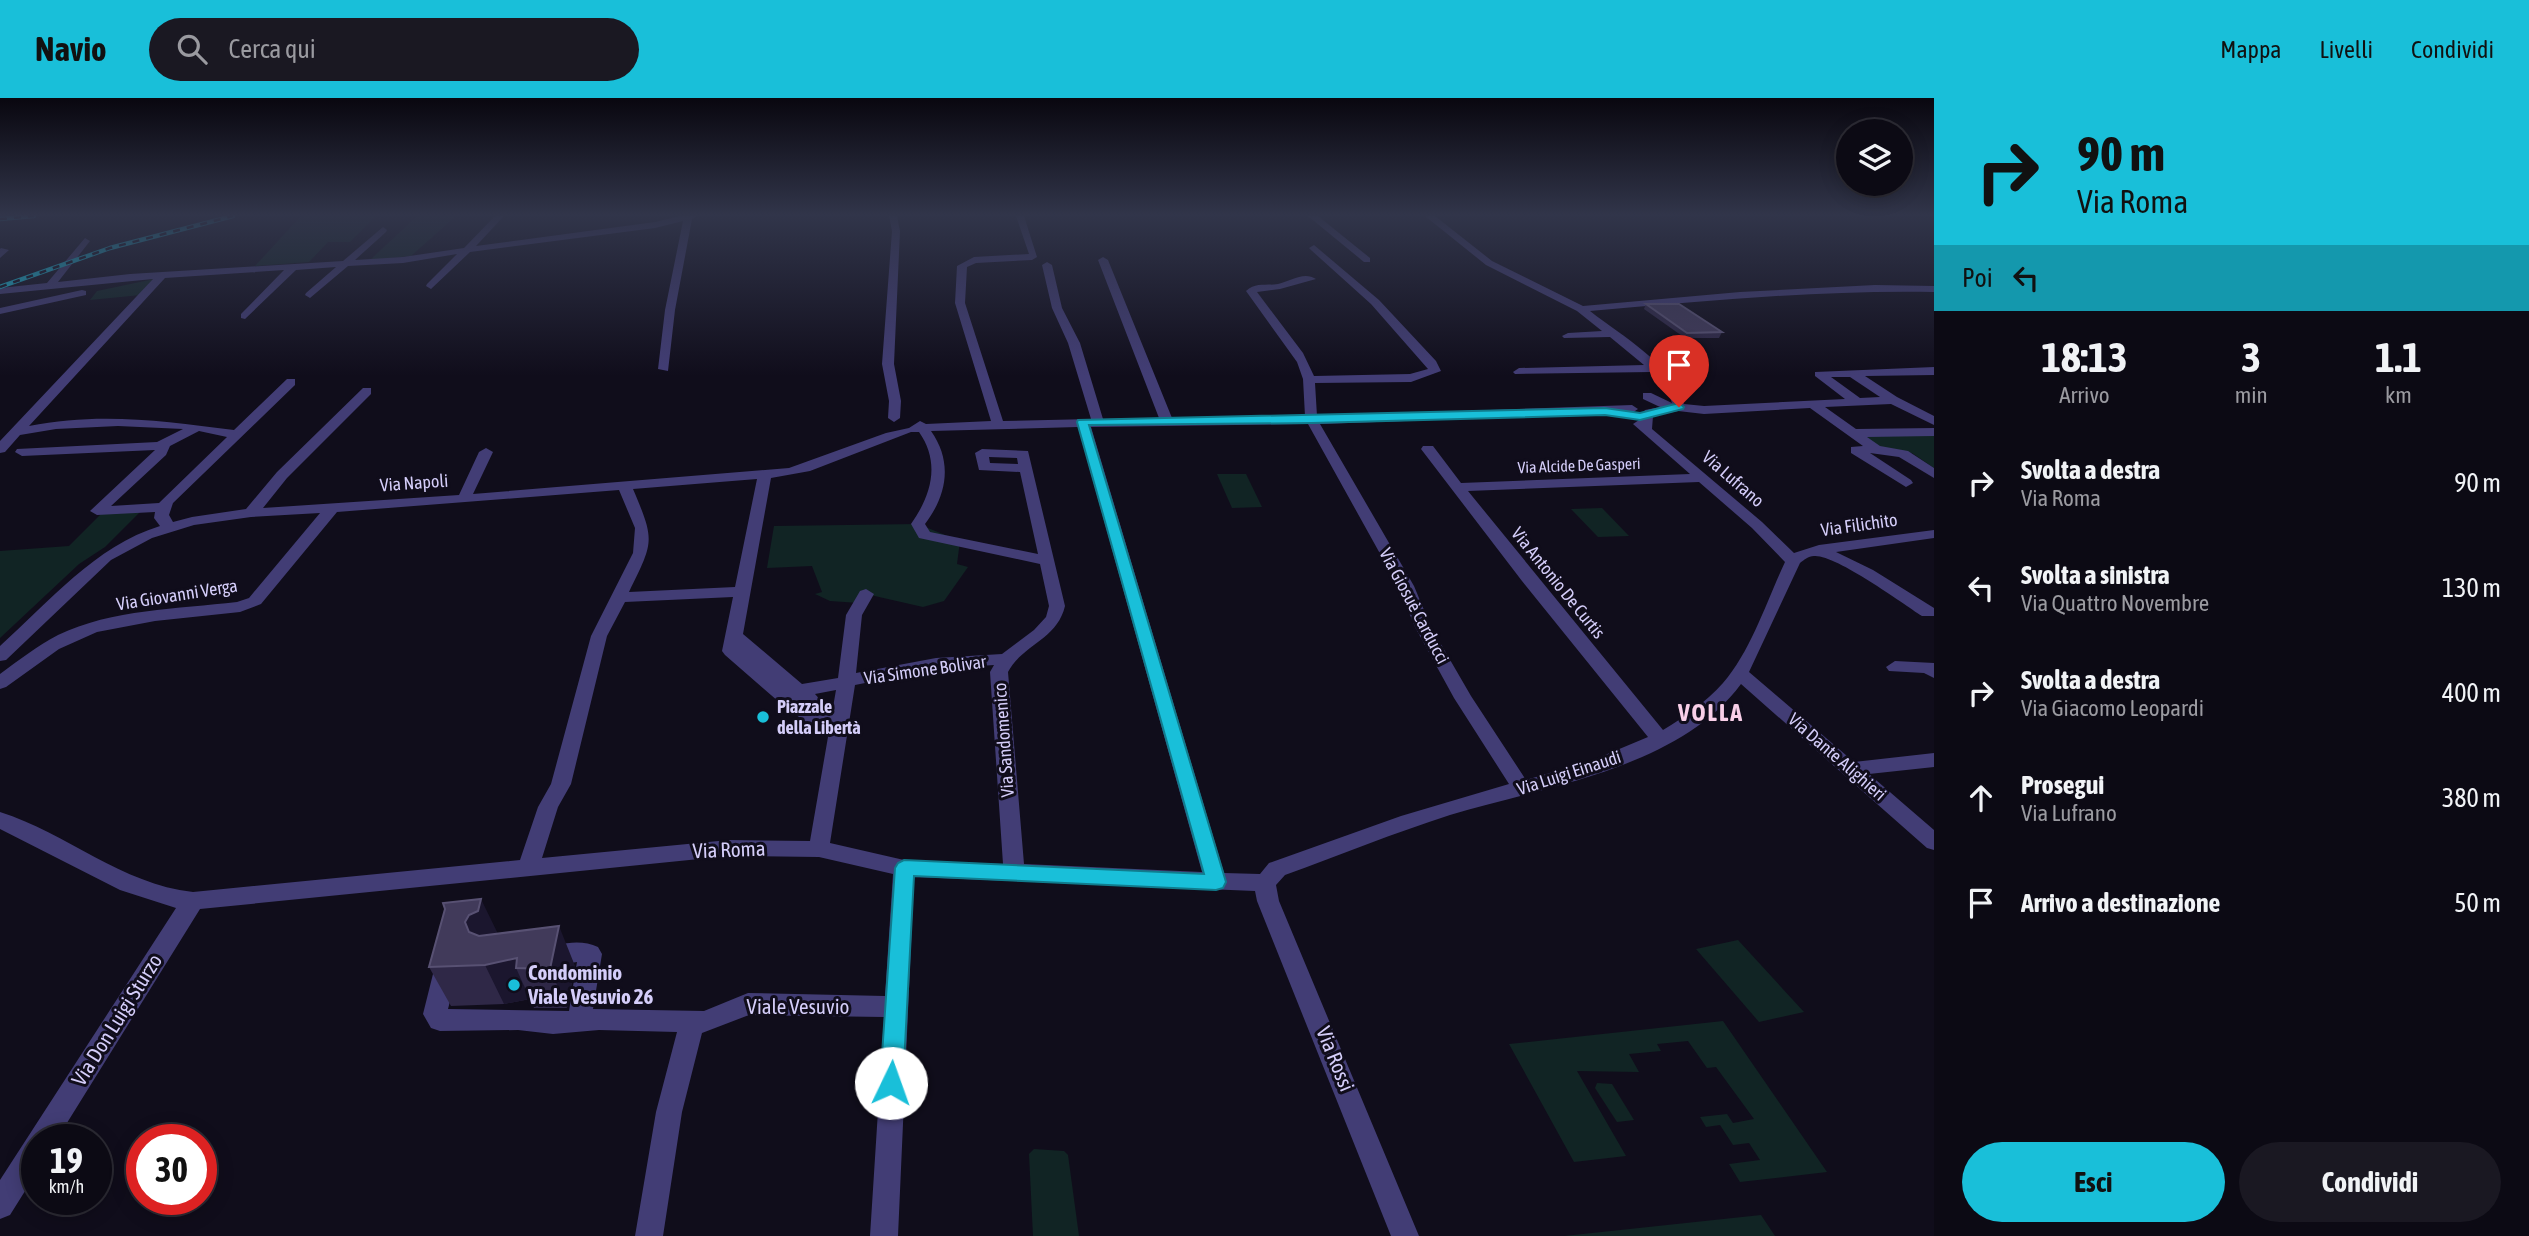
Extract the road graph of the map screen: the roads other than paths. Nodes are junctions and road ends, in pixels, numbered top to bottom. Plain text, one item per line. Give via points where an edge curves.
1 (63, 269) edge
2 (274, 269) edge
3 (291, 269) edge
4 (340, 269) edge
5 (448, 269) edge
6 (679, 269) edge
7 (894, 269) edge
8 (962, 269) edge
9 (1048, 269) edge
10 (1106, 269) edge
11 (1338, 269) edge
12 (1501, 269) edge
13 (161, 276) junction
14 (1311, 279) dead end
15 (50, 286) junction
16 (431, 286) dead end
17 (27, 289) junction
18 (1934, 289) edge
19 (0, 291) edge
20 (310, 295) dead end
21 (0, 309) edge
22 (1581, 309) junction
23 (245, 316) dead end
24 (1613, 334) junction
25 (1568, 337) dead end
26 (664, 369) dead end
27 (1656, 370) junction
28 (1934, 371) edge
29 (1519, 372) dead end
30 (1851, 372) junction
31 (1310, 380) junction
32 (291, 382) dead end
33 (367, 391) dead end
34 (1648, 394) junction
35 (1676, 399) junction
36 (1893, 400) junction
37 (895, 401) junction
38 (1857, 402) junction
39 (1812, 404) junction
40 (1631, 412) junction
41 (1166, 420) junction
42 (1312, 420) junction
43 (1934, 421) edge
44 (892, 422) junction
45 (1090, 422) junction
46 (1646, 422) junction
47 (998, 424) junction
48 (916, 426) junction
49 (194, 429) junction
50 (17, 432) junction
51 (1934, 432) edge
52 (1853, 433) junction
53 (237, 434) junction
54 (871, 441) junction
55 (164, 445) junction
56 (0, 449) edge
57 (1428, 449) dead end
58 (1877, 449) junction
59 (22, 452) dead end
60 (486, 452) dead end
61 (1026, 468) dead end
62 (765, 474) junction
63 (1934, 474) edge
64 (1701, 478) junction
65 (1906, 483) dead end
66 (624, 485) junction
67 (1458, 487) junction
68 (464, 499) junction
69 (164, 507) junction
70 (332, 508) junction
71 (251, 513) junction
72 (168, 526) junction
73 (1934, 534) edge
74 (1819, 550) junction
75 (1046, 561) junction
76 (1793, 561) junction
77 (741, 592) junction
78 (866, 594) dead end
79 (617, 597) junction
80 (1928, 612) dead end
81 (0, 656) edge
82 (1004, 660) junction
83 (1895, 667) dead end
84 (1934, 672) edge
85 (1740, 673) junction
86 (0, 683) edge
87 (846, 683) junction
88 (795, 697) junction
89 (816, 704) junction
90 (838, 735) junction
91 (1660, 739) junction
92 (1934, 760) edge
93 (1851, 769) junction
94 (1522, 789) junction
95 (0, 820) edge
96 (1934, 842) edge
97 (819, 849) junction
98 (528, 868) junction
99 (904, 868) junction
100 (1014, 873) junction
101 (1216, 882) junction
102 (1265, 883) junction
103 (193, 901) junction
104 (451, 948) edge
105 (524, 960) edge
106 (895, 1007) junction
107 (579, 1021) junction
108 (692, 1022) junction
109 (52, 1124) edge
110 (21, 1172) edge
111 (0, 1205) edge
112 (649, 1236) edge
113 (884, 1236) edge
114 (1404, 1236) edge

1 - 15 street
2 - 13 street
3 - 23 street
4 - 20 street
5 - 16 street
6 - 26 street
7 - 37 street via 888,364
8 - 47 street via 960,303
9 - 45 street via 1057,308 1074,342
10 - 41 street
11 - 31 street via 1375,302 1433,363 1435,371 1411,378
12 - 22 street
13 - 15 street
13 - 21 street
13 - 50 street
14 - 31 street via 1251,291 1303,362
15 - 17 street
17 - 19 street
17 - 21 street
18 - 22 street via 1729,296
22 - 24 street
24 - 25 street
24 - 27 street
27 - 29 street
27 - 34 street
27 - 35 street
28 - 30 street
30 - 36 street
30 - 38 street via 1819,374
31 - 42 street
32 - 53 street
33 - 71 street via 282,475
34 - 35 street via 1658,403
34 - 40 street
35 - 39 street via 1714,410
35 - 46 street via 1652,412
36 - 38 street
36 - 43 street
37 - 44 street
37 - 48 street
38 - 39 street
39 - 52 street
40 - 42 street
40 - 46 street
41 - 42 street
41 - 45 street
42 - 94 street, Via Giosuè Carducci via 1463,698
44 - 48 street
44 - 54 street, Via Napoli
45 - 47 street
45 - 101 street
46 - 64 street, Via Lufrano
47 - 48 street
48 - 54 street, Via Napoli
48 - 75 street via 934,443 938,490 932,508 918,524 925,535
49 - 50 street via 79,423
49 - 53 street
49 - 55 street
50 - 56 street
51 - 52 street
52 - 58 street
53 - 69 street
54 - 62 street, Via Napoli via 818,465
55 - 59 street
55 - 69 street via 97,511
57 - 67 street, Via Antonio De Curtis
58 - 63 street via 1903,454
58 - 65 street via 1856,450
60 - 68 street
61 - 75 street, Via Sandomenico
62 - 66 street, Via Napoli
62 - 77 street
64 - 67 street, Via Alcide De Gasperi
64 - 76 street, Via Lufrano
66 - 68 street, Via Napoli
66 - 79 street via 643,541
67 - 91 street, Via Antonio De Curtis
68 - 70 street, Via Napoli
69 - 72 street via 161,515
70 - 71 street, Via Napoli
70 - 86 street, Via Giovanni Verga via 255,601 85,631 46,650
71 - 72 street, Via Napoli
72 - 81 street, Via Napoli via 106,557
73 - 74 street, Via Filichito
74 - 76 street, Via Filichito
74 - 80 street via 1867,573
75 - 82 street, Via Sandomenico via 1056,616 1049,628
76 - 85 street, Via Luigi Einaudi
77 - 79 street
77 - 88 street via 733,653
78 - 87 street via 854,615
79 - 98 street via 600,631 561,784 548,807
82 - 87 street, Via Simone Bolivar via 905,670
82 - 100 street, Via Sandomenico via 999,679
83 - 84 street via 1928,667
85 - 91 street, Via Luigi Einaudi via 1691,723
85 - 93 street, Via Dante Alighieri
87 - 88 street, Via Simone Bolivar
87 - 89 street
87 - 90 street
88 - 89 street
88 - 90 street
89 - 90 street
90 - 97 street
91 - 94 street, Via Luigi Einaudi via 1596,767
92 - 93 street
93 - 96 street, Via Dante Alighieri
94 - 102 street, Via Luigi Einaudi via 1452,808 1277,869
95 - 103 street, Via Roma via 128,884 166,898
97 - 98 street, Via Roma via 707,848
97 - 99 street, Via Roma
98 - 103 street, Via Roma
99 - 100 street, Via Roma
99 - 106 street
100 - 101 street, Via Roma
101 - 102 street, Via Roma
102 - 114 street, Via Rossi via 1268,901
103 - 109 street, Via Don Luigi Sturzo
104 - 107 street, Viale Vesuvio via 437,1019
105 - 107 street via 584,951 590,954
106 - 108 street, Viale Vesuvio via 748,1004 711,1021
106 - 113 street
107 - 108 street, Viale Vesuvio
108 - 112 street via 669,1112
110 - 111 street

